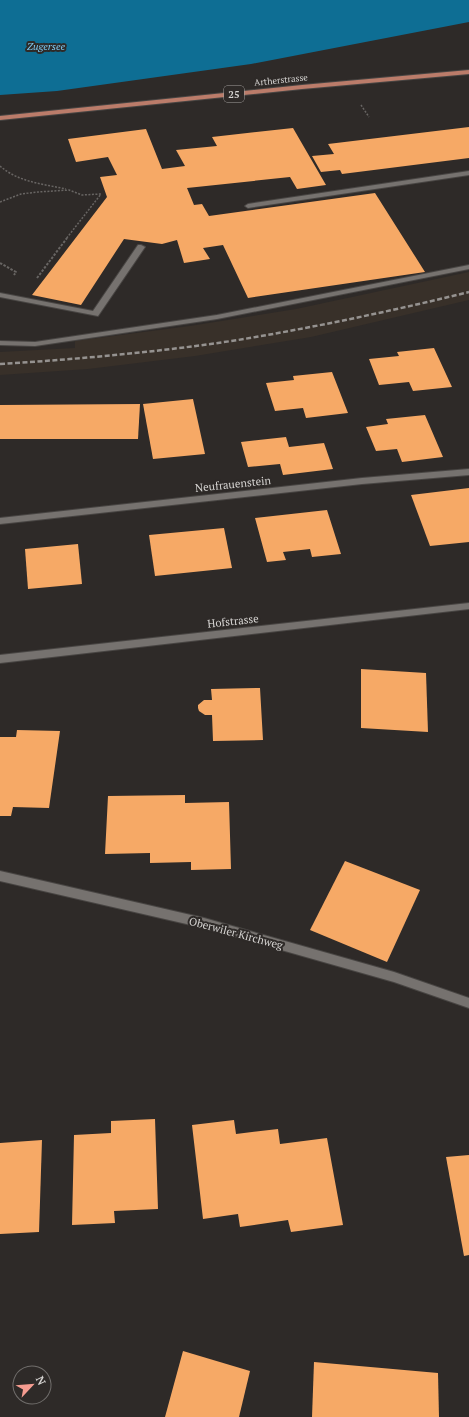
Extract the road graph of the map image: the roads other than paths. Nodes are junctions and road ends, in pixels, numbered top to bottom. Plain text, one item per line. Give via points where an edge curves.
1 (469, 72) edge
2 (0, 118) edge
3 (469, 173) edge
4 (248, 206) dead end
5 (141, 247) dead end
6 (469, 267) edge
7 (0, 296) edge
8 (0, 343) edge
9 (469, 472) edge
10 (0, 521) edge
11 (469, 606) edge
12 (0, 659) edge
13 (0, 876) edge
14 (469, 1003) edge

1 - 2 main road, Artherstrasse / 25
3 - 4 street
5 - 7 street via 95,314
6 - 8 street via 217,317 34,344
9 - 10 street, Neufrauenstein via 362,481
11 - 12 street, Hofstrasse
13 - 14 street, Oberwiler Kirchweg via 204,923 394,977

